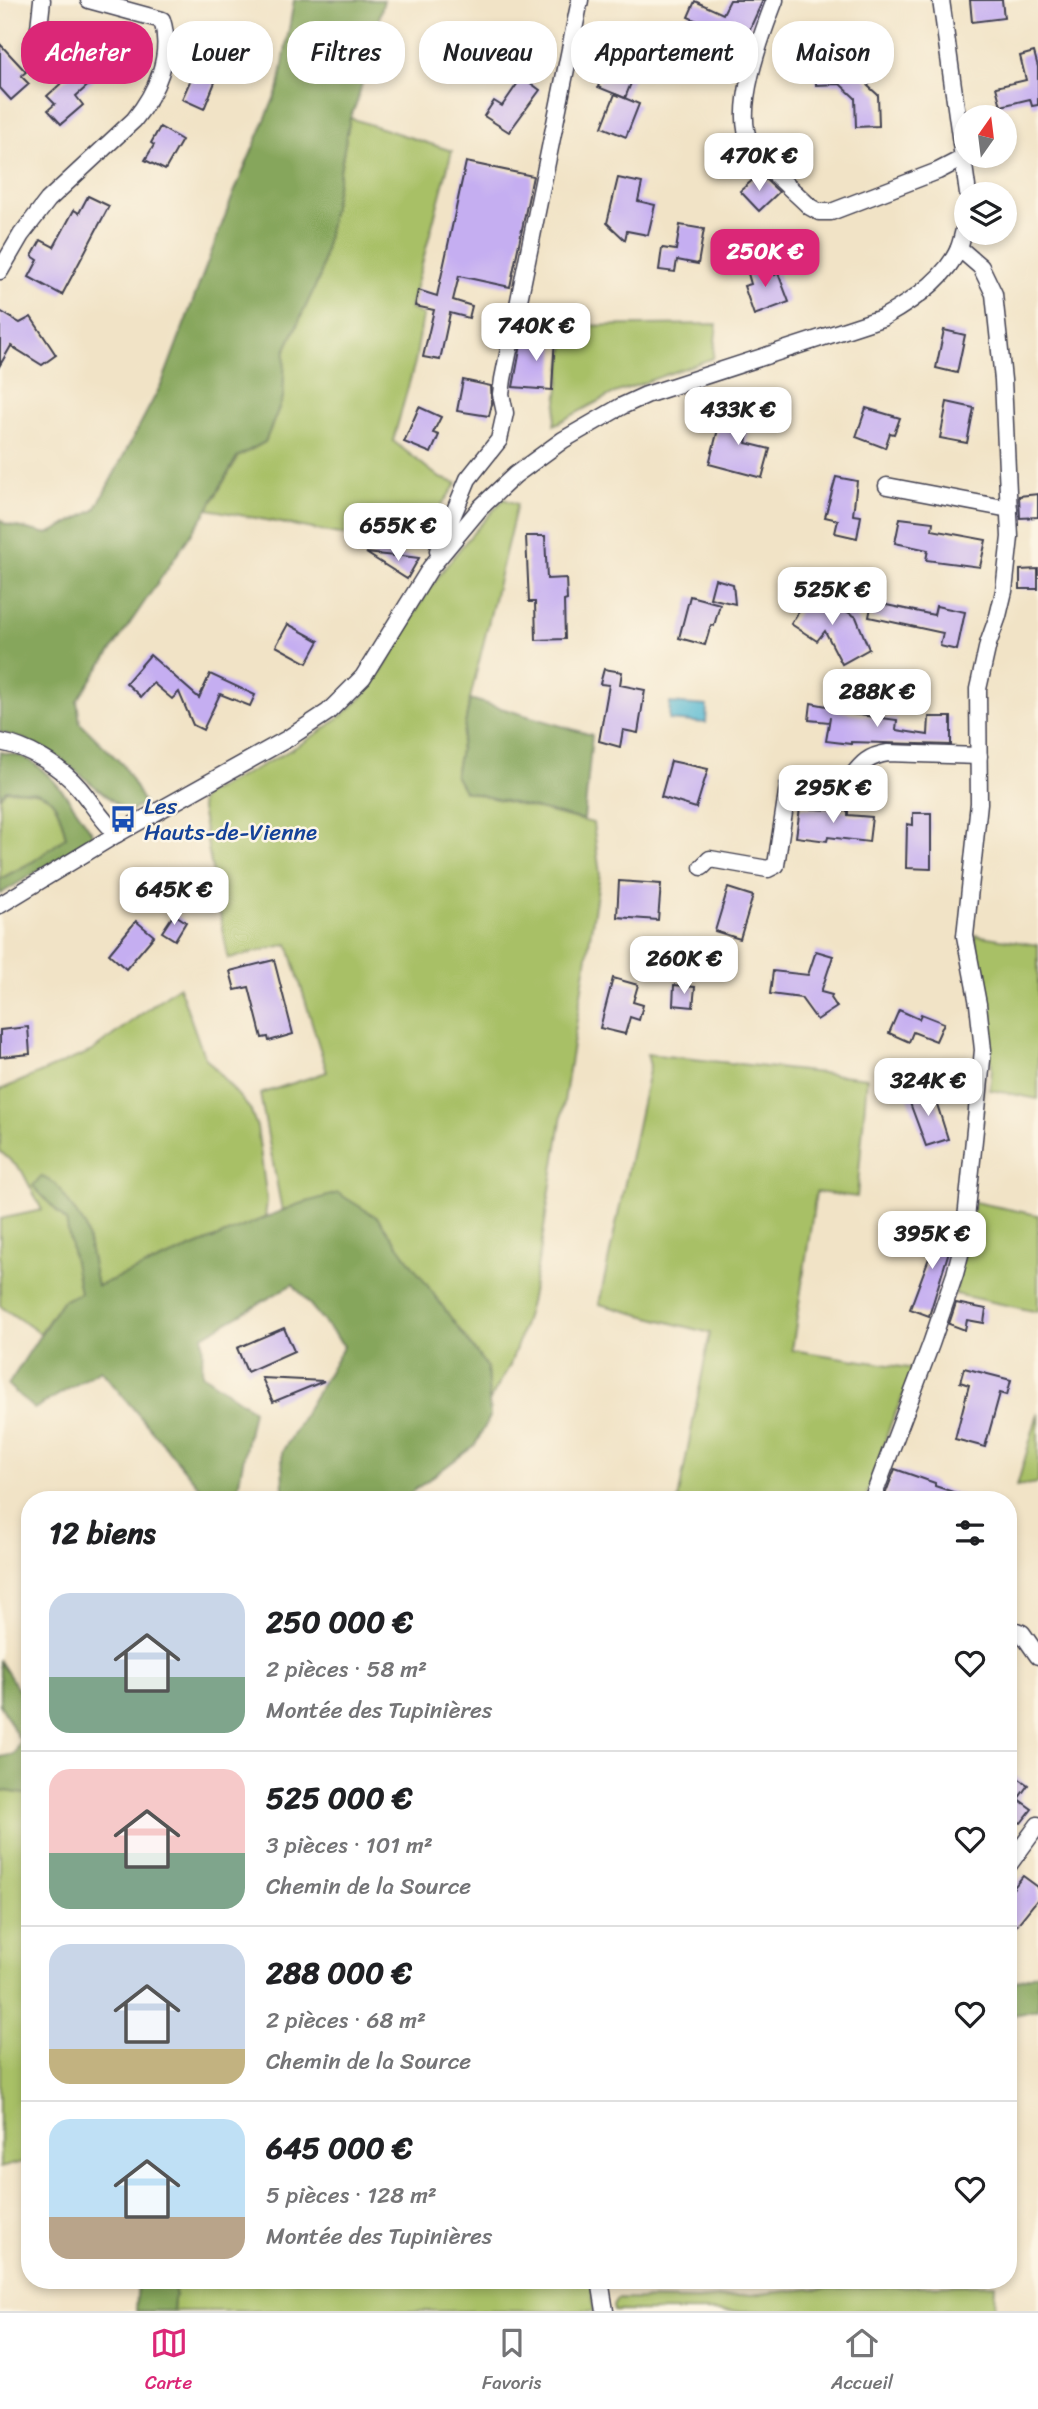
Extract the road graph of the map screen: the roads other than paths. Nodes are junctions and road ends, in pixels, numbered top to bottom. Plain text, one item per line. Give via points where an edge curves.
1 (42, 0) edge
2 (89, 0) edge
3 (580, 0) edge
4 (775, 0) edge
5 (942, 0) edge
6 (40, 21) edge
7 (957, 105) edge
8 (954, 163) edge
9 (960, 245) edge
10 (959, 248) junction
11 (0, 271) edge
12 (887, 486) dead end
13 (1009, 509) junction
14 (431, 567) junction
15 (0, 742) edge
16 (979, 756) junction
17 (117, 834) junction
18 (702, 867) dead end
19 (0, 905) edge
20 (875, 1491) edge
21 (1017, 1631) edge
22 (1038, 1656) edge
23 (1038, 1825) edge
24 (1017, 1854) edge
25 (601, 2289) edge
26 (605, 2311) edge

1 - 6 street
2 - 11 street via 162,20 165,54 157,82 134,120 35,215
3 - 14 street via 503,379 504,424 499,440 468,479
4 - 8 street via 754,56 745,127 760,156 810,208 831,212
5 - 7 street
9 - 10 street
10 - 13 street via 981,267 994,294
10 - 14 street via 923,292 882,318 646,395 590,423 515,475 481,507
12 - 13 street
13 - 16 street via 1004,591 978,689
14 - 17 street via 363,677 328,712
15 - 17 street via 38,755 77,785
16 - 18 street via 873,755 842,788 788,786 776,865 768,869 709,859
16 - 20 street via 979,803 965,936 983,1050 964,1240
17 - 19 street
21 - 22 street
23 - 24 street
25 - 26 street

